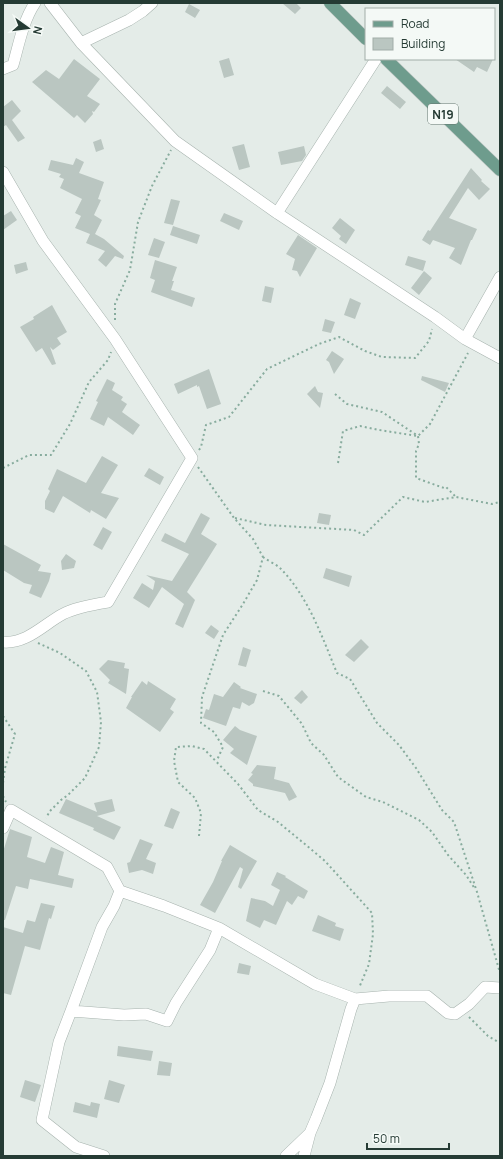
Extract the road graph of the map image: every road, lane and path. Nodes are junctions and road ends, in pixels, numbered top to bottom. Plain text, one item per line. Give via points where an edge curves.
1 (35, 3) edge
2 (50, 3) edge
3 (152, 3) edge
4 (335, 5) edge
5 (365, 38) edge
6 (81, 43) junction
7 (375, 60) edge
8 (387, 60) edge
9 (3, 69) edge
10 (500, 170) edge
11 (3, 172) edge
12 (277, 214) junction
13 (500, 277) edge
14 (435, 317) junction
15 (469, 341) junction
16 (500, 358) edge
17 (335, 394) dead end
18 (418, 436) junction
19 (192, 458) junction
20 (338, 463) dead end
21 (456, 497) junction
22 (500, 502) edge
23 (234, 518) junction
24 (263, 557) junction
25 (27, 637) junction
26 (3, 642) edge
27 (263, 691) dead end
28 (3, 716) edge
29 (216, 760) junction
30 (3, 783) edge
31 (3, 828) edge
32 (40, 828) junction
33 (199, 836) dead end
34 (120, 891) junction
35 (476, 892) junction
36 (219, 928) junction
37 (500, 974) edge
38 (500, 988) edge
39 (355, 999) junction
40 (462, 1009) junction
41 (72, 1011) junction
42 (500, 1042) edge
43 (310, 1133) junction
44 (104, 1156) edge
45 (286, 1156) edge
46 (304, 1156) edge

1 - 9 street via 27,18 13,65
2 - 6 street
3 - 6 street via 129,20
4 - 5 main road
6 - 12 street via 175,141
7 - 12 street
8 - 10 main road, N19
11 - 19 street via 44,241 115,339
12 - 14 street
13 - 15 street
14 - 15 street
14 - 19 path via 430,341 415,358 382,357 339,337 268,369 229,417 206,425 201,448
15 - 16 street
15 - 18 path via 456,378 430,424
17 - 18 path via 347,404 382,412
18 - 20 path via 360,426 343,432
18 - 21 path via 416,478 446,487
19 - 23 path
19 - 25 street via 108,602 64,613
21 - 22 path via 492,504
21 - 23 path via 425,502 403,497 364,535 354,530 266,525
23 - 24 path via 253,539
24 - 29 path via 257,580 223,634 202,697 201,723 214,732 223,747
24 - 35 path via 280,568 302,596 337,673 350,679 377,723 399,746 442,810 454,822
25 - 26 street
25 - 32 path via 60,653 86,671 98,692 101,722 99,747 85,778 68,796 55,805
27 - 35 path via 279,696 302,724 311,743 324,755 338,778 366,797 383,802 419,820 432,832
28 - 30 path via 15,734
29 - 33 path via 204,749 192,746 176,747 174,761 178,782 195,798 200,813
29 - 39 path via 258,810 278,822 325,861 372,913 374,934 369,964
31 - 32 street via 11,810
32 - 34 street via 107,867
34 - 36 street
34 - 41 street via 102,927
35 - 37 path
36 - 39 street via 316,984
36 - 41 street via 210,950 167,1021 146,1014
38 - 40 street via 485,987
39 - 40 street via 427,996 448,1013 455,1014
39 - 43 street via 330,1083
40 - 42 path via 488,1036
41 - 44 street via 58,1042 42,1120 76,1147
43 - 45 street
43 - 46 street

